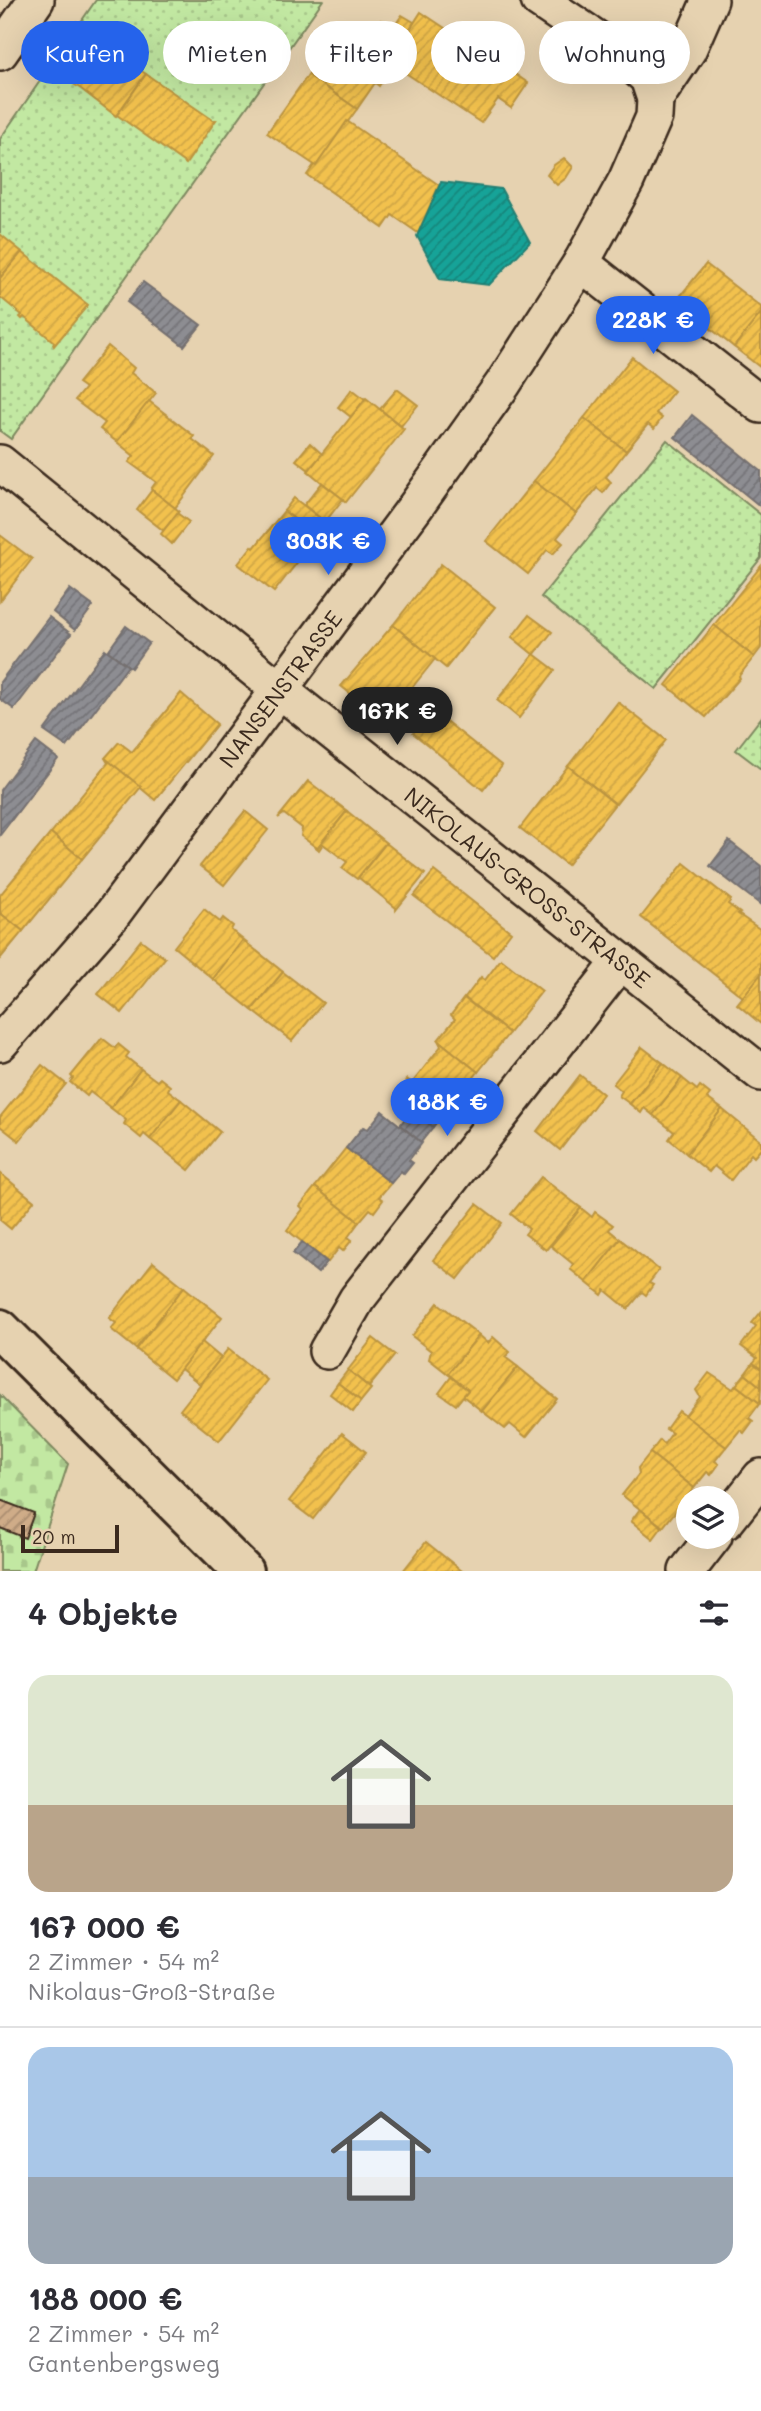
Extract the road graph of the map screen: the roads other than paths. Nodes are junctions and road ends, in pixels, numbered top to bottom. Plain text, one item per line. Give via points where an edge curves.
1 (36, 0) edge
2 (539, 0) edge
3 (710, 0) edge
4 (0, 52) edge
5 (655, 99) junction
6 (581, 263) junction
7 (761, 405) edge
8 (0, 463) edge
9 (280, 690) junction
10 (621, 961) junction
11 (0, 1043) edge
12 (761, 1073) edge
13 (0, 1329) edge
14 (327, 1351) dead end
15 (761, 1477) edge
16 (739, 1505) edge
17 (704, 1549) edge
18 (243, 1571) edge
19 (688, 1571) edge

1 - 4 street
2 - 5 street via 625,58 648,78
3 - 5 street via 688,50
5 - 6 street, NANSENSTRASSE via 654,117 626,181
6 - 7 street
6 - 9 street, NANSENSTRASSE via 487,406
8 - 9 street, NIKOLAUS-GROSS-STRASSE
9 - 10 street, NIKOLAUS-GROSS-STRASSE
9 - 11 street, NANSENSTRASSE via 111,916
10 - 12 street, NIKOLAUS-GROSS-STRASSE
10 - 14 street via 357,1299
13 - 18 street
15 - 16 street
17 - 19 street

